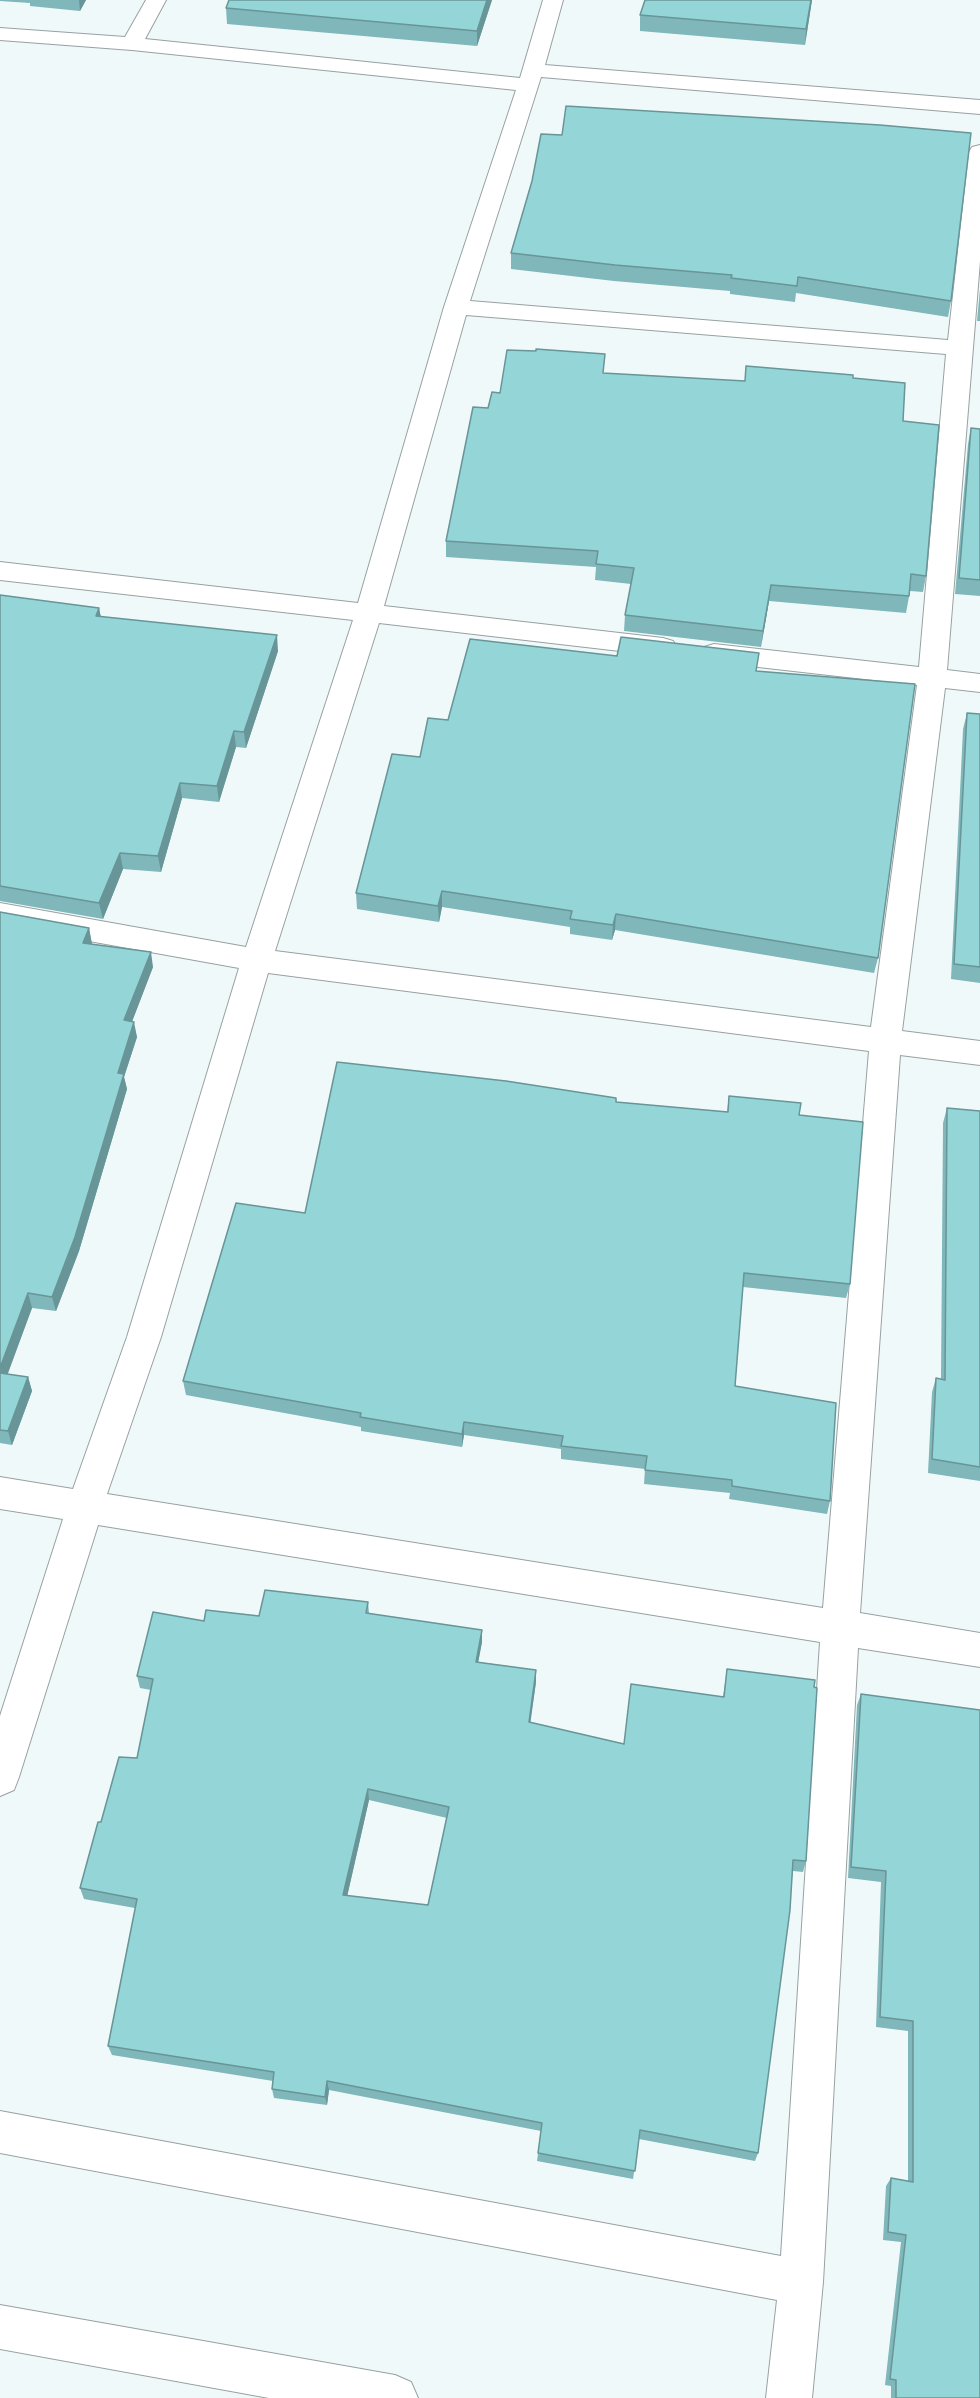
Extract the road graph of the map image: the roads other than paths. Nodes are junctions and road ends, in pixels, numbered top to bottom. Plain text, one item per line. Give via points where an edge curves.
1 (156, 0) edge
2 (553, 0) edge
3 (0, 33) edge
4 (132, 44) junction
5 (530, 77) junction
6 (980, 107) edge
7 (980, 152) edge
8 (456, 307) junction
9 (959, 348) junction
10 (0, 571) edge
11 (369, 612) junction
12 (932, 679) junction
13 (980, 683) edge
14 (0, 914) edge
15 (257, 960) junction
16 (885, 1041) junction
17 (980, 1053) edge
18 (0, 1493) edge
19 (85, 1507) junction
20 (840, 1626) junction
21 (980, 1650) edge
22 (0, 1777) edge
23 (0, 2132) edge
24 (801, 2282) junction
25 (0, 2327) edge
26 (395, 2398) edge
27 (789, 2398) edge

1 - 4 street
2 - 5 street
3 - 4 street
4 - 5 street
5 - 6 street
5 - 8 street
7 - 9 street
8 - 9 street
8 - 11 street
9 - 12 street
10 - 11 street
11 - 12 street
11 - 15 street
12 - 13 street
12 - 16 street
14 - 15 street
15 - 16 street
15 - 19 street via 144,1337
16 - 17 street
16 - 20 street
18 - 19 street
19 - 20 street
19 - 22 street
20 - 21 street
20 - 24 street
23 - 24 street
24 - 27 street
25 - 26 street

